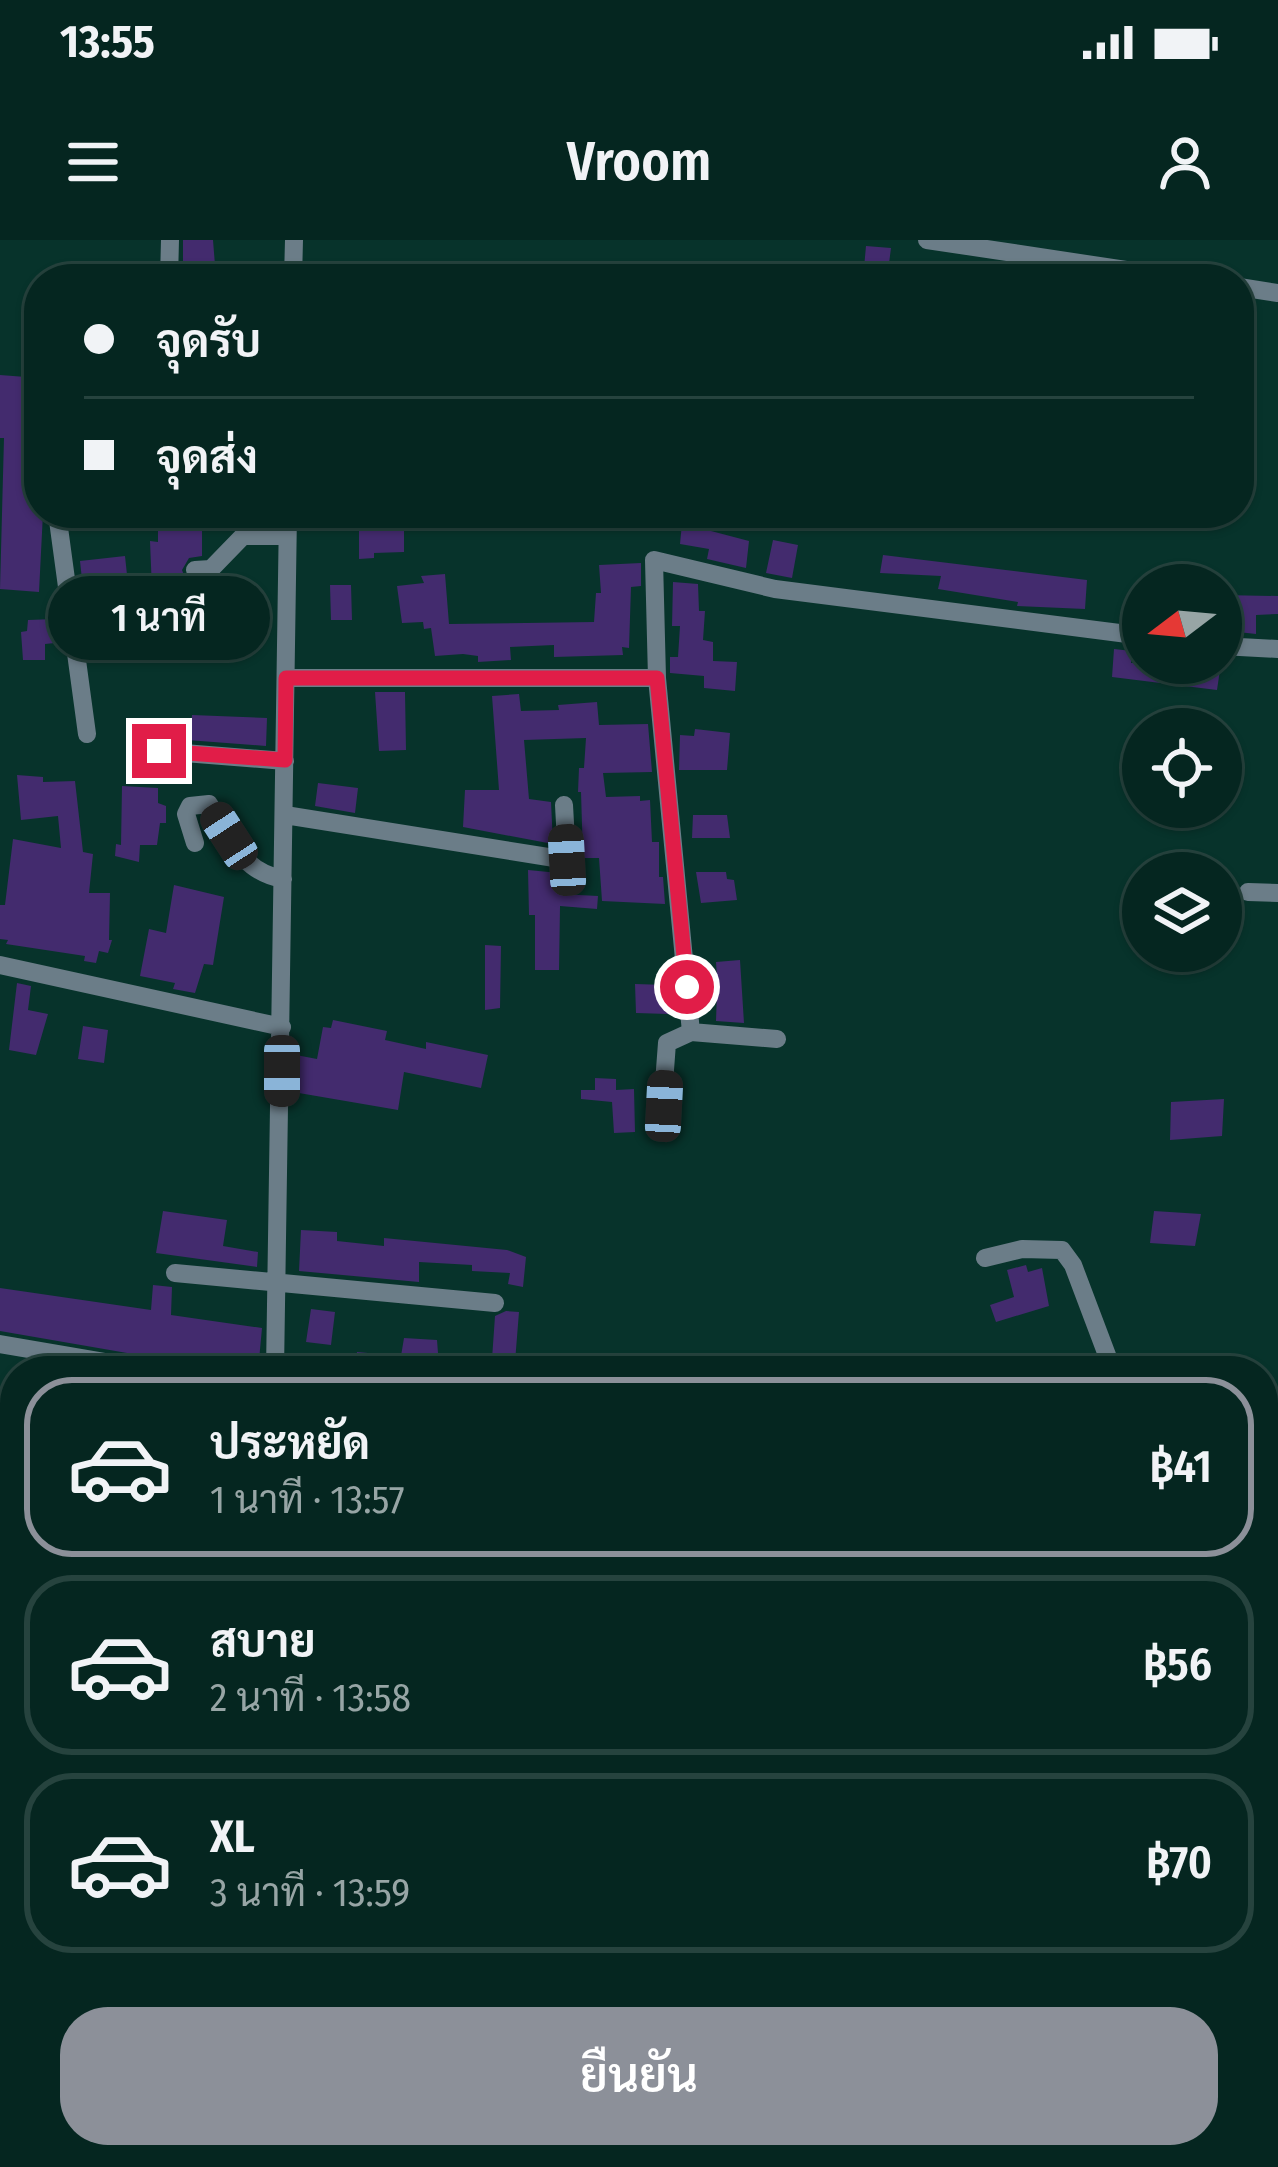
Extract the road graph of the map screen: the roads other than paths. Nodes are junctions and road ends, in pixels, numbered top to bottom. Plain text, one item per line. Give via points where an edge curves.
1 (927, 240) edge
2 (1086, 264) edge
3 (59, 528) edge
4 (269, 528) edge
5 (288, 528) edge
6 (195, 570) dead end
7 (1122, 633) edge
8 (1242, 647) edge
9 (1278, 649) edge
10 (286, 678) junction
11 (657, 678) junction
12 (87, 734) dead end
13 (159, 751) dead end
14 (285, 760) junction
15 (564, 805) dead end
16 (285, 815) junction
17 (195, 843) dead end
18 (283, 879) junction
19 (1248, 892) dead end
20 (1278, 893) edge
21 (0, 964) edge
22 (282, 1027) junction
23 (691, 1031) junction
24 (776, 1039) dead end
25 (661, 1123) dead end
26 (985, 1258) dead end
27 (175, 1273) dead end
28 (278, 1284) junction
29 (494, 1303) dead end
30 (0, 1344) edge
31 (70, 1356) edge
32 (276, 1356) edge
33 (1107, 1356) edge

1 - 2 street
3 - 12 street
4 - 6 street via 243,536 211,569
5 - 10 street
7 - 11 street via 775,590 653,560
8 - 9 street
10 - 11 street
10 - 14 street
11 - 23 street
13 - 14 street
14 - 16 street
15 - 16 street via 567,860
16 - 18 street
17 - 18 street via 186,814 209,804 249,867
18 - 22 street
19 - 20 street
21 - 22 street
22 - 28 street
23 - 24 street
23 - 25 street via 667,1042
26 - 33 street via 1062,1250
27 - 28 street
28 - 29 street
28 - 32 street
30 - 31 street

